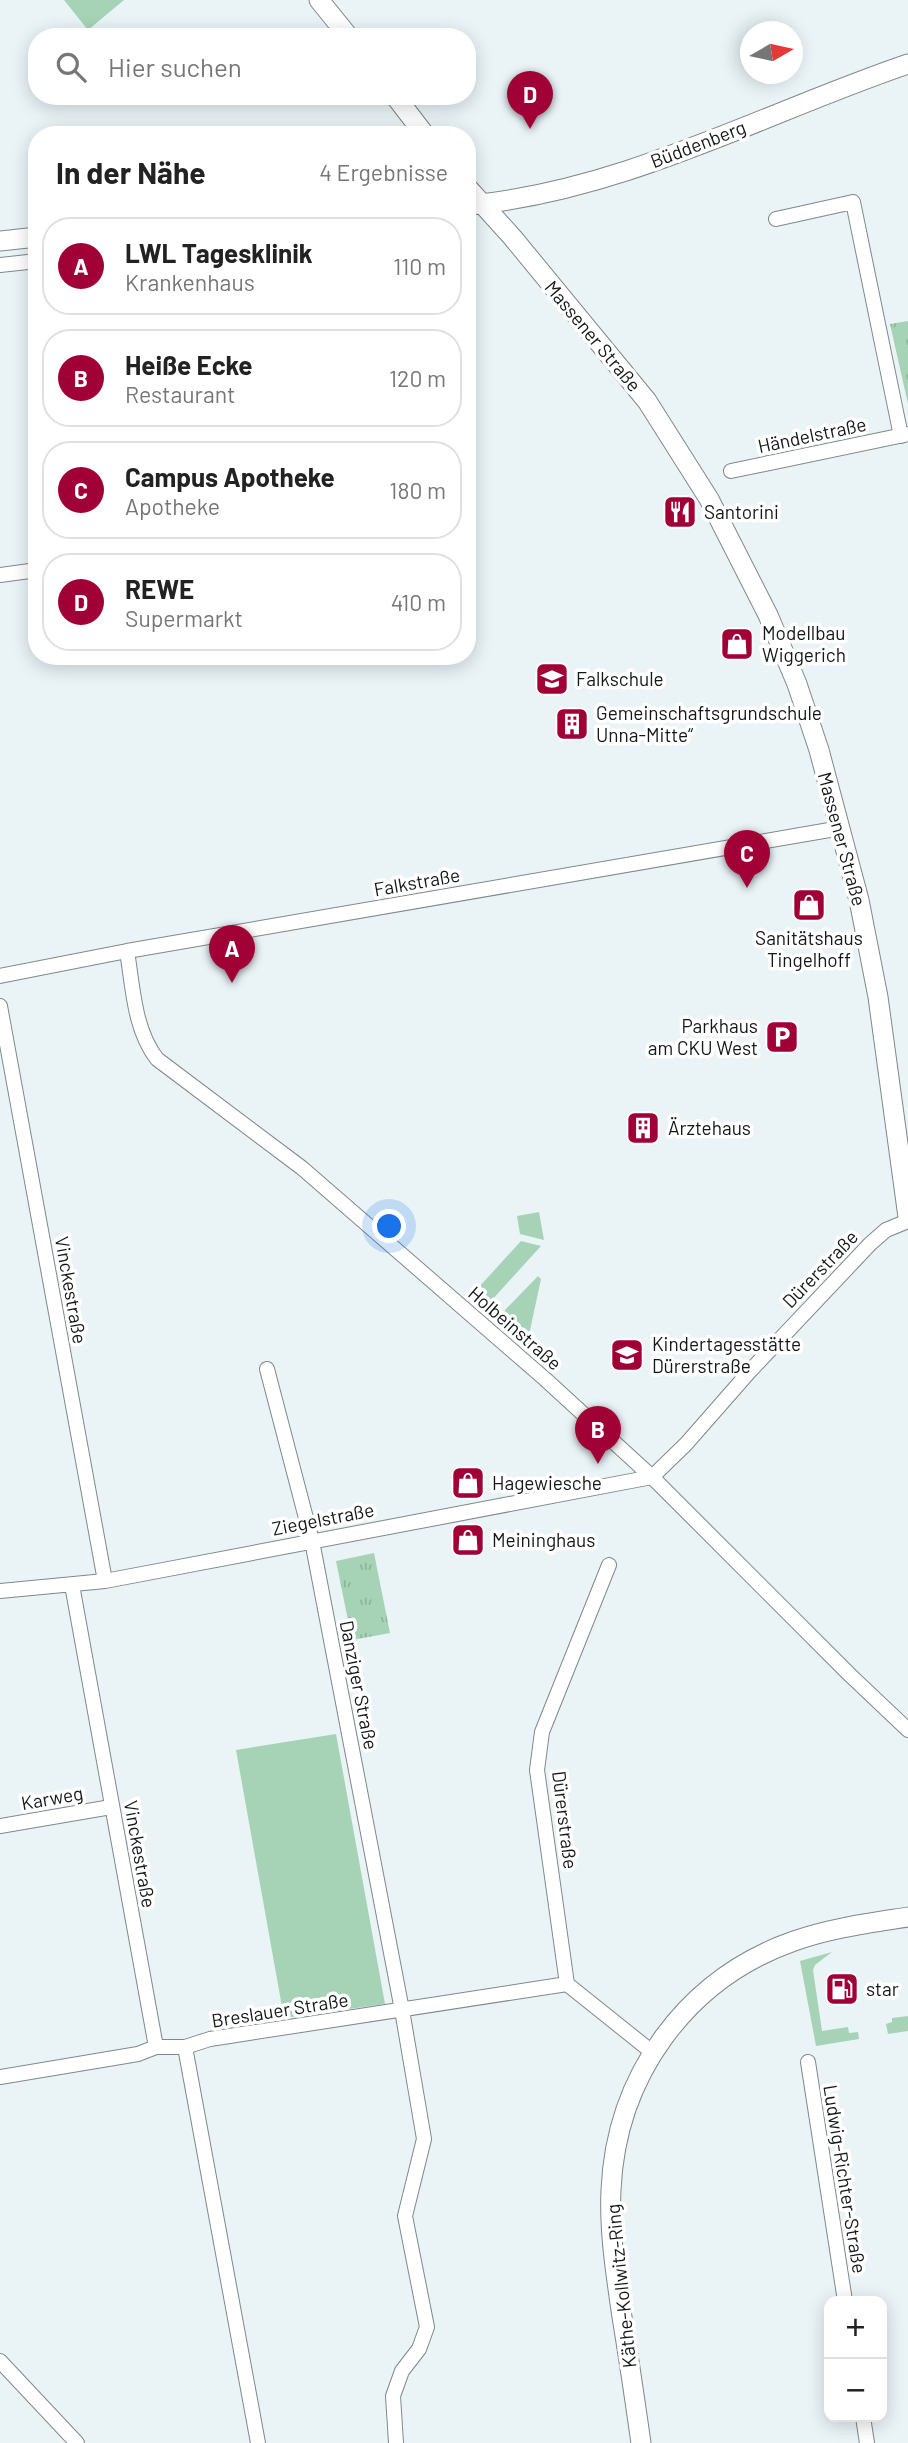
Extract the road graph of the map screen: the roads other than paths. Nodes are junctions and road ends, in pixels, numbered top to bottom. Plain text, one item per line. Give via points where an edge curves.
1 (319, 0) edge
2 (342, 28) edge
3 (908, 64) edge
4 (402, 105) edge
5 (418, 126) edge
6 (476, 204) edge
7 (476, 206) edge
8 (776, 219) dead end
9 (28, 238) edge
10 (0, 241) edge
11 (28, 262) edge
12 (0, 265) edge
13 (904, 435) edge
14 (732, 471) dead end
15 (28, 571) edge
16 (0, 575) edge
17 (841, 828) junction
18 (127, 951) junction
19 (0, 976) edge
20 (0, 1006) edge
21 (905, 1177) edge
22 (908, 1219) edge
23 (267, 1369) dead end
24 (652, 1477) junction
25 (312, 1541) junction
26 (609, 1565) dead end
27 (105, 1581) junction
28 (72, 1585) junction
29 (0, 1591) edge
30 (908, 1730) edge
31 (111, 1807) junction
32 (0, 1826) edge
33 (908, 1917) edge
34 (567, 1984) junction
35 (402, 2010) junction
36 (156, 2047) junction
37 (185, 2047) junction
38 (652, 2052) junction
39 (808, 2062) dead end
40 (0, 2077) edge
41 (844, 2296) edge
42 (0, 2361) edge
43 (864, 2422) edge
44 (77, 2443) edge
45 (258, 2443) edge
46 (396, 2443) edge
47 (641, 2443) edge
48 (867, 2443) edge

1 - 2 main road
3 - 6 main road, Büddenberg via 651,163
4 - 5 main road
7 - 17 main road, Massener Straße via 513,238 647,401 697,478 753,582 797,684
8 - 13 street, Händelstraße via 853,202
9 - 10 main road
11 - 12 street
13 - 14 street, Händelstraße
15 - 16 street
17 - 18 street, Falkstraße
17 - 21 main road, Massener Straße via 872,965
18 - 19 street, Falkstraße
18 - 24 street, Holbeinstraße via 139,1027 157,1059 302,1168
20 - 27 street, Vinckestraße
21 - 22 main road, Massener Straße
22 - 24 street, Dürerstraße via 870,1244
23 - 25 street, Danziger Straße
24 - 25 street, Ziegelstraße
24 - 30 street, Holbeinstraße
25 - 27 street, Ziegelstraße
25 - 35 street, Danziger Straße
26 - 34 street, Dürerstraße via 542,1732 537,1770
27 - 28 street, Ziegelstraße
28 - 29 street, Ziegelstraße
28 - 31 street, Vinckestraße
31 - 32 street, Karweg
31 - 36 street, Vinckestraße
33 - 38 main road, Käthe-Kollwitz-Ring via 809,1936 744,1964 688,2007
34 - 35 street, Breslauer Straße
34 - 38 street
35 - 37 street, Breslauer Straße via 210,2039
35 - 46 street, Danziger Straße via 424,2139 405,2216 426,2327 393,2396
36 - 37 street, Breslauer Straße
36 - 40 street, Breslauer Straße
37 - 45 street
38 - 47 main road, Käthe-Kollwitz-Ring via 618,2132 611,2192 614,2258
39 - 41 street, Ludwig-Richter-Straße
42 - 44 street
43 - 48 street

